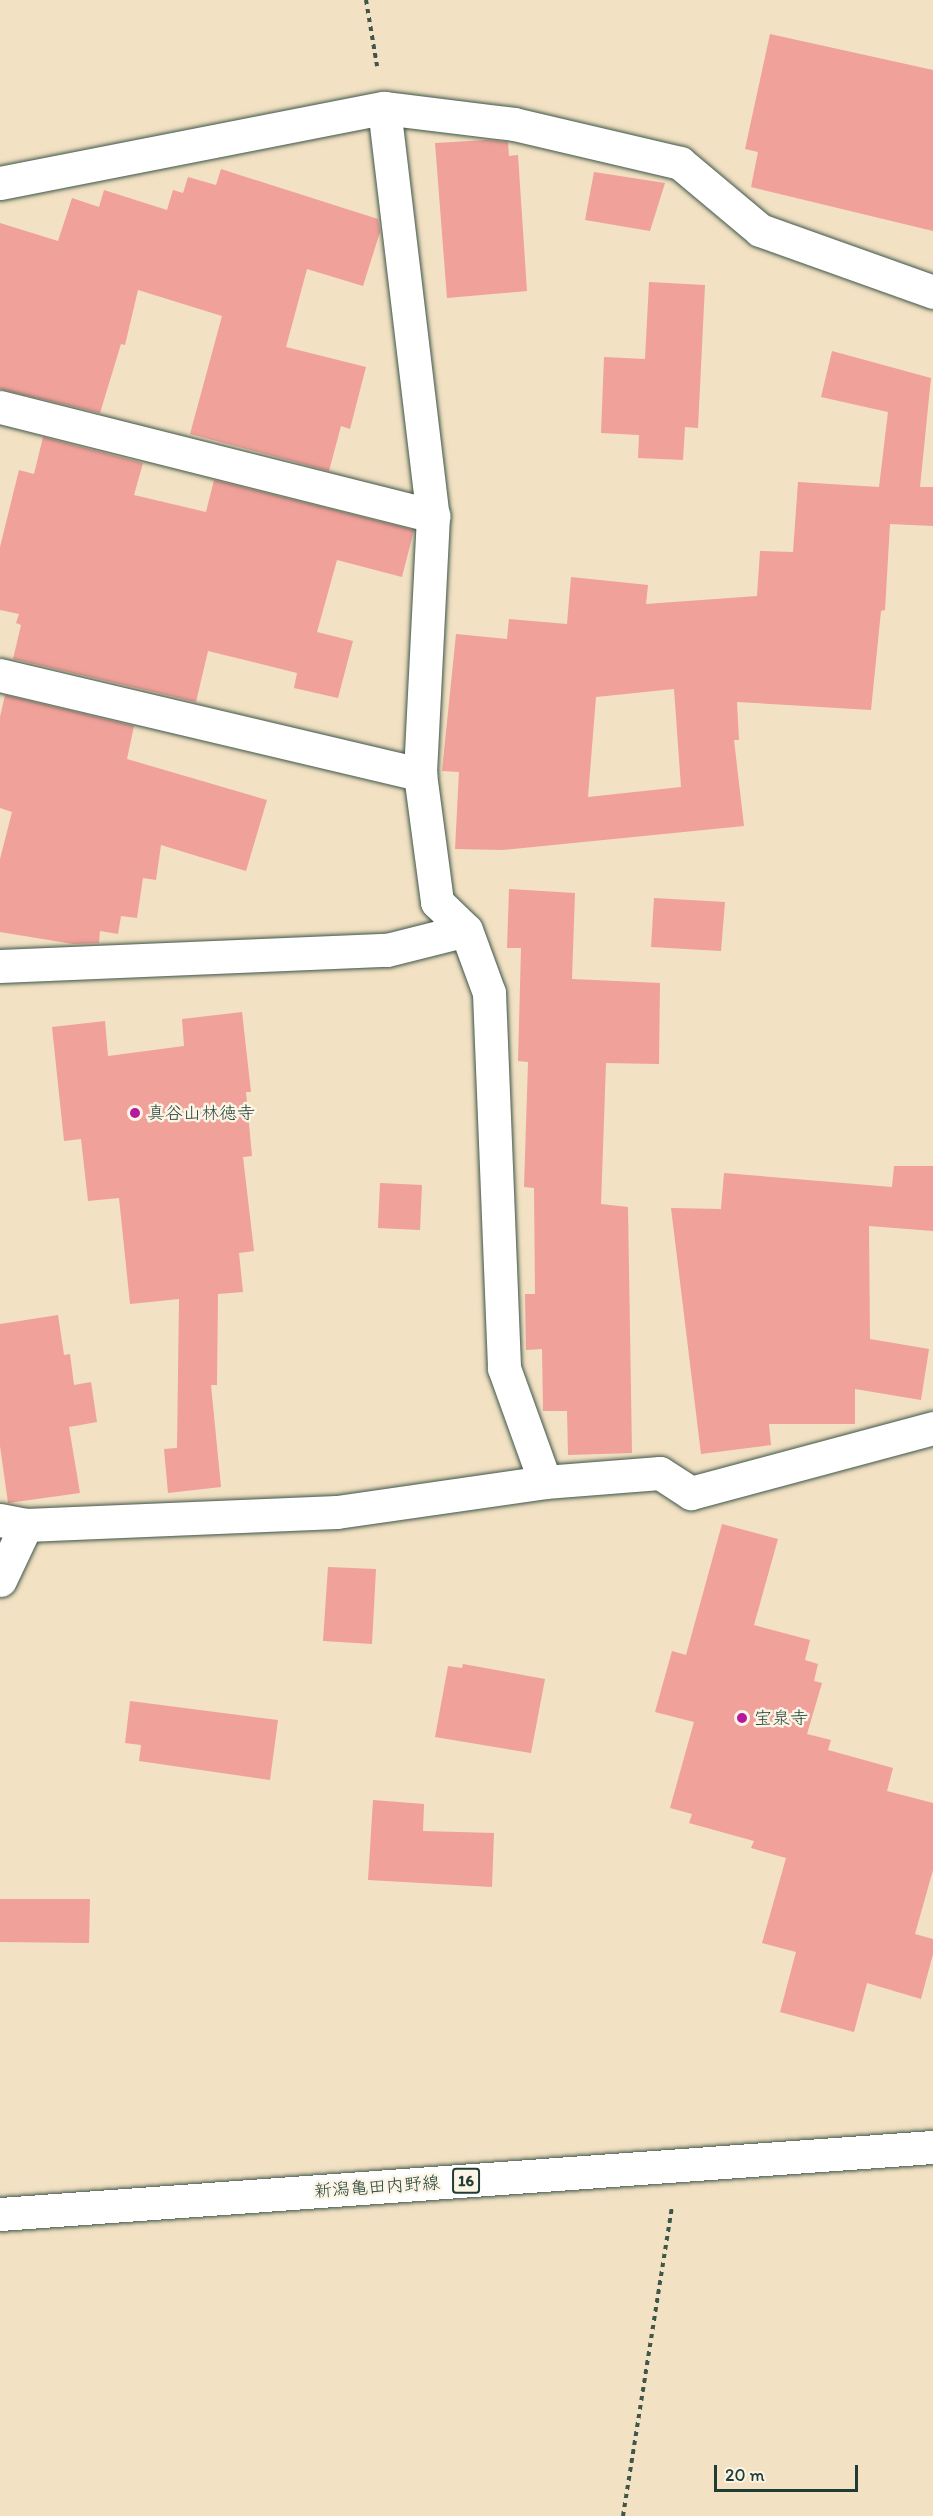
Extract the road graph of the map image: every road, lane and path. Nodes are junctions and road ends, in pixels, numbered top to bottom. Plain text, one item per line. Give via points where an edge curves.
1 (366, 0) edge
2 (384, 108) junction
3 (0, 183) edge
4 (933, 292) edge
5 (0, 407) edge
6 (433, 516) junction
7 (0, 675) edge
8 (420, 774) junction
9 (466, 930) junction
10 (0, 966) edge
11 (933, 1428) edge
12 (544, 1482) junction
13 (13, 1522) edge
14 (0, 1580) edge
15 (933, 2147) edge
16 (678, 2165) junction
17 (0, 2214) edge
18 (622, 2516) edge

1 - 2 path
2 - 3 street
2 - 4 street via 514,124 680,162 760,231
2 - 6 street
5 - 6 street
6 - 8 street
7 - 8 street
8 - 9 street via 437,902
9 - 10 street via 387,950
9 - 12 street via 489,993 504,1368
11 - 12 street via 691,1494 660,1473
12 - 13 street via 337,1512
13 - 14 street
15 - 16 street, 新潟亀田内野線 / 16
16 - 17 street, 新潟亀田内野線 / 16
16 - 18 path

